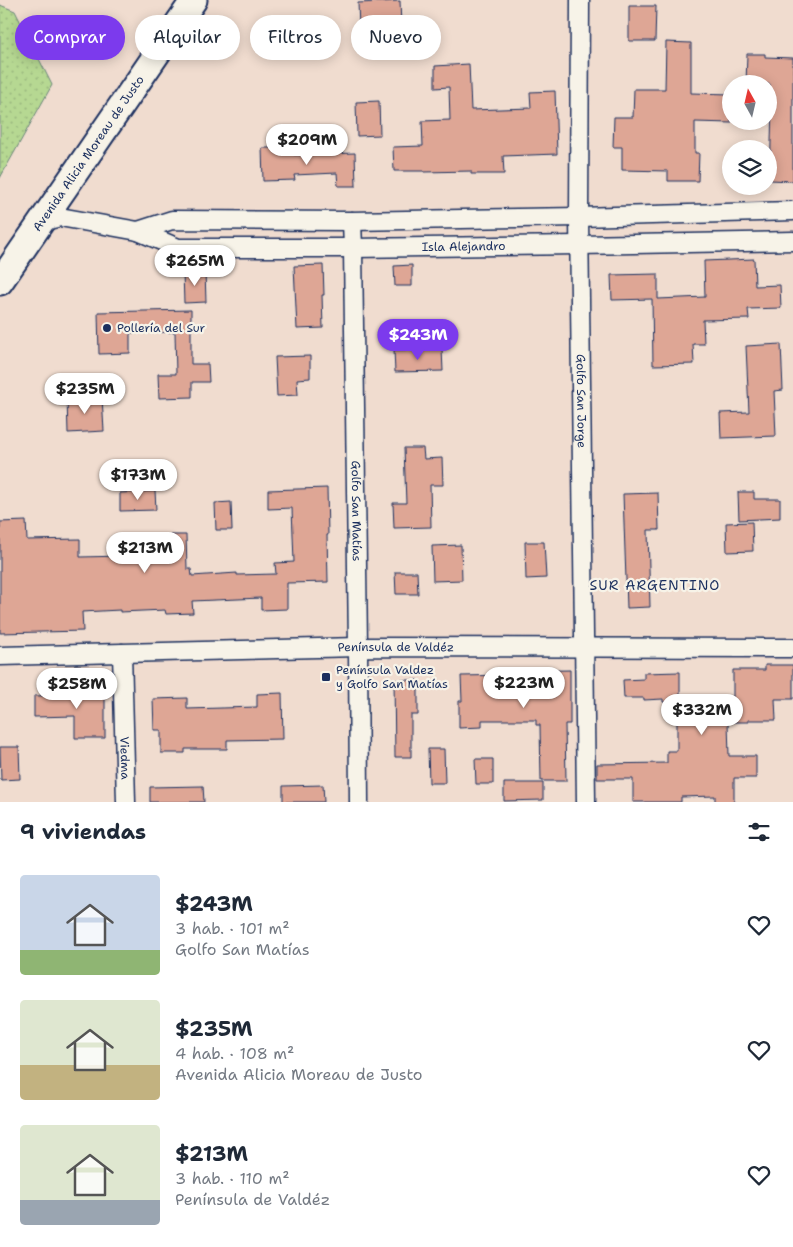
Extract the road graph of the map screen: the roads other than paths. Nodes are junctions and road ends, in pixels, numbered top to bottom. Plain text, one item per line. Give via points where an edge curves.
1 (194, 0) edge
2 (580, 0) edge
3 (793, 211) edge
4 (579, 217) junction
5 (352, 221) junction
6 (41, 222) junction
7 (138, 230) junction
8 (793, 241) edge
9 (579, 246) junction
10 (353, 248) junction
11 (0, 282) edge
12 (358, 647) junction
13 (584, 647) junction
14 (793, 648) edge
15 (122, 654) junction
16 (0, 656) edge
17 (126, 802) edge
18 (359, 802) edge
19 (586, 802) edge

1 - 6 main road, Avenida Alicia Moreau de Justo
2 - 4 street, Golfo San Jorge
3 - 4 street, Isla Alejandro
4 - 5 street, Isla Alejandro
4 - 9 street, Golfo San Jorge
5 - 7 street, Isla Alejandro via 172,220
5 - 10 street, Golfo San Matías
6 - 7 street, Isla Alejandro via 60,217
6 - 11 main road, Avenida Alicia Moreau de Justo
7 - 10 street, Isla Alejandro via 178,248
8 - 9 street, Isla Alejandro
9 - 10 street, Isla Alejandro
9 - 13 street, Golfo San Jorge
10 - 12 street, Golfo San Matías
12 - 13 street, Península de Valdéz
12 - 15 street, Península de Valdéz
12 - 18 street, Golfo San Matías
13 - 14 street, Península de Valdéz
13 - 19 street, Golfo San Jorge
15 - 16 street, Península de Valdéz
15 - 17 street, Viedma

